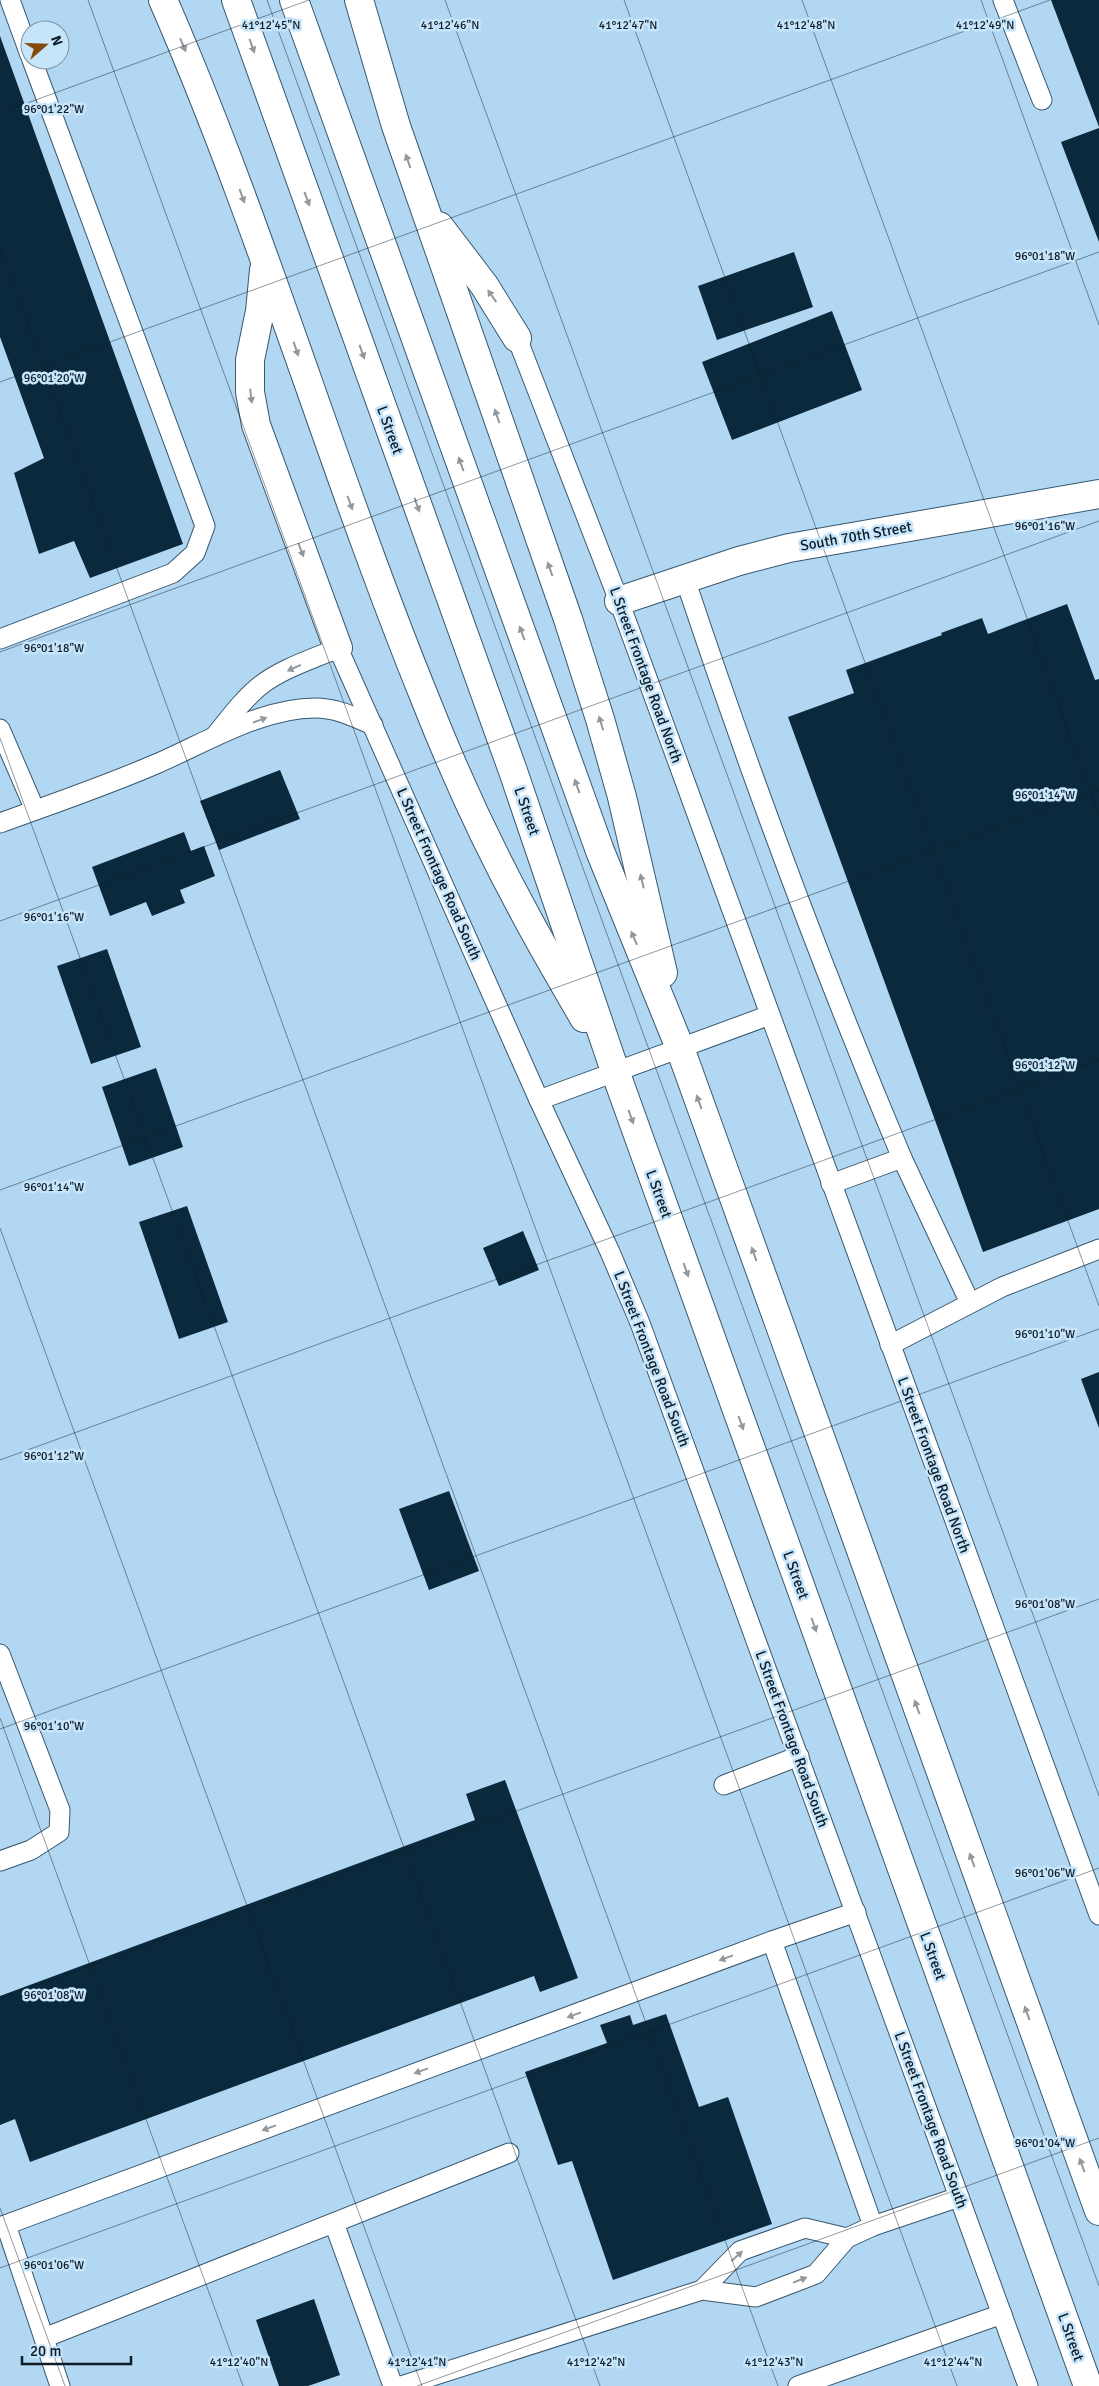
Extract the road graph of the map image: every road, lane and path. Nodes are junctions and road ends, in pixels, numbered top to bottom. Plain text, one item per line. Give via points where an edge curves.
1 (10, 0) edge
2 (164, 0) edge
3 (236, 0) edge
4 (294, 0) edge
5 (358, 0) edge
6 (1003, 0) edge
7 (20, 28) edge
8 (36, 70) edge
9 (1042, 100) dead end
10 (424, 207) junction
11 (265, 261) junction
12 (517, 338) joint
13 (1099, 494) edge
14 (685, 579) junction
15 (619, 601) junction
16 (0, 639) edge
17 (338, 648) junction
18 (373, 725) junction
19 (0, 729) edge
20 (214, 736) junction
21 (36, 810) junction
22 (0, 823) edge
23 (770, 1015) junction
24 (680, 1048) junction
25 (615, 1071) junction
26 (538, 1100) junction
27 (902, 1158) junction
28 (831, 1184) junction
29 (1099, 1249) edge
30 (970, 1303) junction
31 (890, 1345) junction
32 (0, 1654) edge
33 (799, 1756) junction
34 (724, 1784) dead end
35 (0, 1861) edge
36 (856, 1912) junction
37 (1099, 1915) edge
38 (772, 1941) junction
39 (509, 2153) dead end
40 (959, 2197) junction
41 (1099, 2211) edge
42 (334, 2222) junction
43 (3, 2226) edge
44 (873, 2226) junction
45 (847, 2238) junction
46 (702, 2290) junction
47 (1002, 2314) junction
48 (44, 2338) junction
49 (60, 2386) edge
50 (393, 2386) edge
51 (400, 2386) edge
52 (798, 2386) edge
53 (1028, 2386) edge
54 (1088, 2386) edge

1 - 7 lane
2 -> 11 main road via 195,73
3 -> 25 main road, L Street via 513,771
24 -> 4 main road via 600,850
10 -> 5 main road
6 - 9 lane
8 - 16 lane via 205,526 195,553 173,573
12 -> 10 main road via 484,285
24 -> 10 main road via 622,797 600,719
11 -> 17 main road via 260,311 250,360 250,392 256,425
11 -> 25 main road via 345,490 427,704 496,859
12 - 15 lane, L Street Frontage Road North
13 - 14 main road, South 70th Street via 789,548 739,560
14 - 15 main road, South 70th Street
14 - 27 lane via 722,690 838,1003
15 - 23 lane, L Street Frontage Road North
17 - 18 lane, L Street Frontage Road South
17 -> 20 lane via 263,683
20 -> 18 lane via 277,713 314,708 330,708
18 - 26 lane, L Street Frontage Road South
19 - 21 lane
20 - 21 lane via 153,765
21 - 22 lane
23 - 24 lane
23 - 28 lane, L Street Frontage Road North
24 - 25 lane
41 -> 24 main road
25 - 26 lane
25 -> 54 main road, L Street
26 - 33 lane, L Street Frontage Road South via 637,1315
27 - 28 lane
27 - 30 lane
28 - 31 lane, L Street Frontage Road North
29 - 30 lane
30 - 31 lane
31 - 37 lane, L Street Frontage Road North
32 - 35 lane via 60,1810 59,1832 31,1850
33 - 34 lane
33 - 36 lane, L Street Frontage Road South
36 - 38 lane
36 - 40 lane, L Street Frontage Road South
38 -> 43 lane
38 - 44 lane
39 - 42 lane
40 - 44 lane
40 - 47 lane, L Street Frontage Road South
42 - 48 lane
42 - 50 lane
43 - 48 lane
44 - 45 lane
46 -> 45 lane via 756,2297 816,2274
46 -> 45 lane via 740,2251 805,2228
46 - 51 lane
47 - 52 lane
47 - 53 lane, L Street Frontage Road South
48 - 49 lane

